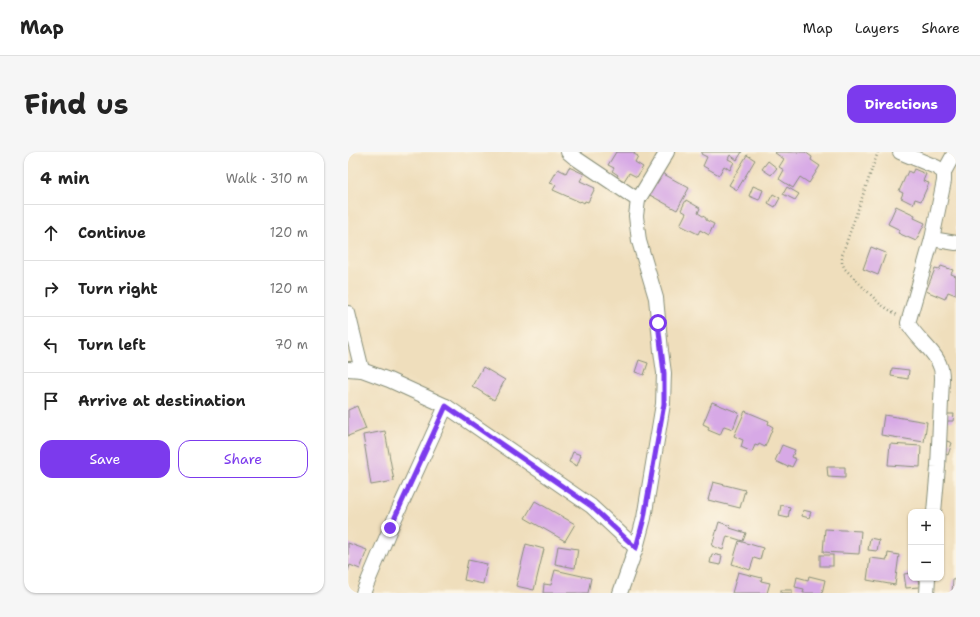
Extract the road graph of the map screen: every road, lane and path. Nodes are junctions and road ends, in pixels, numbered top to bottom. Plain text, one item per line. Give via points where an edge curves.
1 (568, 152) edge
2 (667, 152) edge
3 (878, 152) edge
4 (900, 152) edge
5 (955, 152) edge
6 (944, 172) junction
7 (638, 200) junction
8 (932, 239) junction
9 (956, 243) edge
10 (348, 313) edge
11 (908, 323) junction
12 (348, 369) edge
13 (362, 370) junction
14 (446, 406) junction
15 (934, 509) edge
16 (636, 548) junction
17 (928, 581) edge
18 (363, 593) edge
19 (620, 593) edge
20 (927, 593) edge

1 - 7 street
2 - 7 street
3 - 11 path via 842,255 842,263 880,304
4 - 6 street
5 - 6 street
6 - 8 street
7 - 16 street via 636,216 639,241 656,298 664,373 664,404 644,518
8 - 9 street
8 - 11 street
10 - 13 street
11 - 15 street via 940,365 942,386
12 - 13 street
13 - 14 street
14 - 16 street via 591,506
14 - 18 street
16 - 19 street
17 - 20 street

